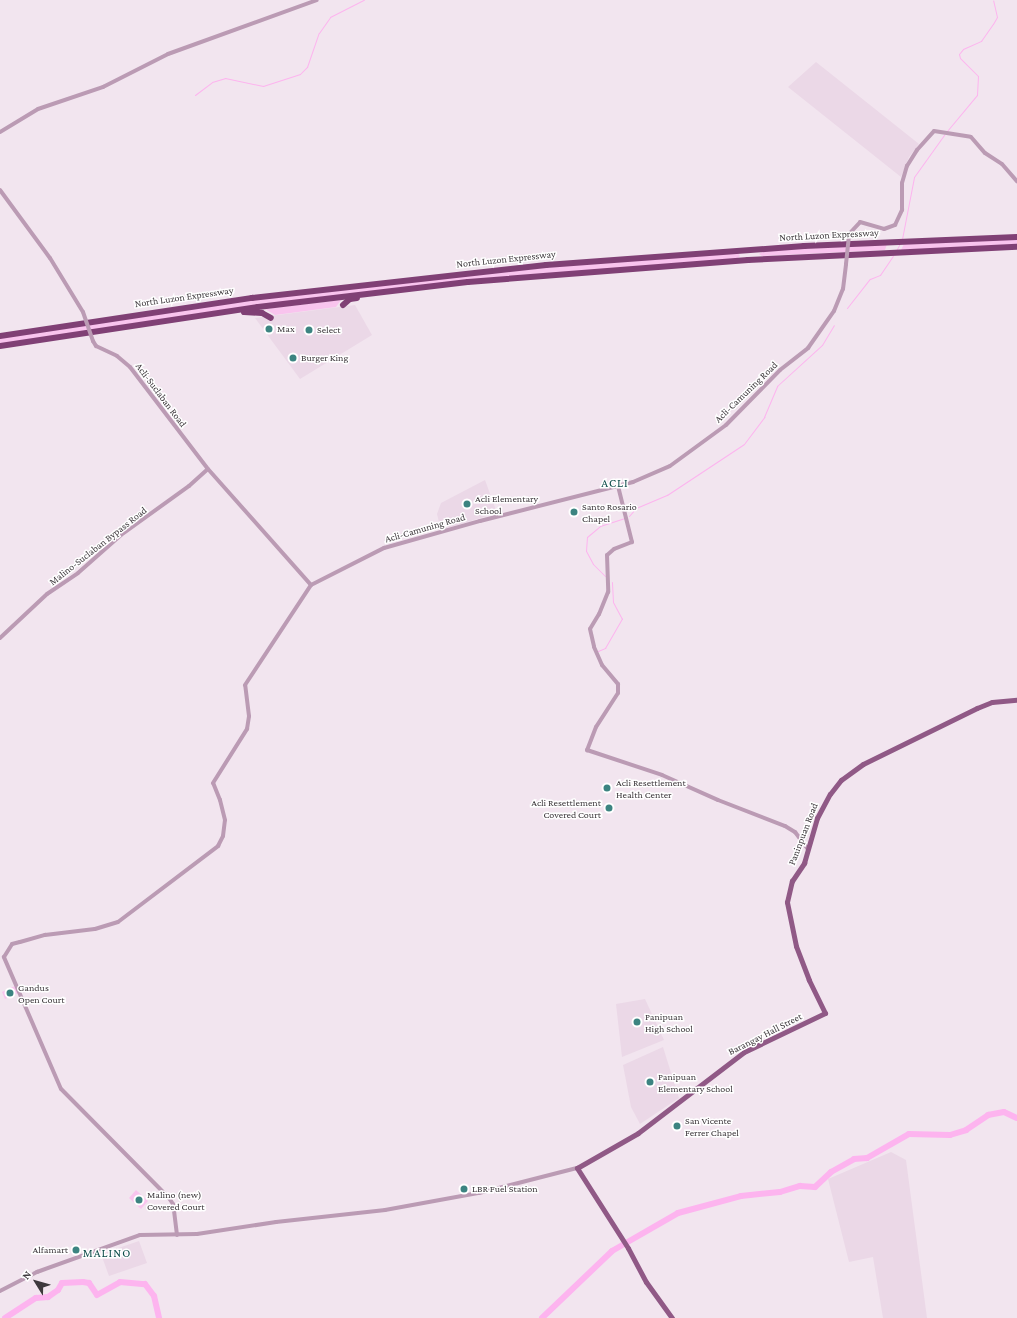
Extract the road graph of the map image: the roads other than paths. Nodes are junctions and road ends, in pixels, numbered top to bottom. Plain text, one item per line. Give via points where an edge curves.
1 (317, 0) edge
2 (0, 132) edge
3 (1017, 181) edge
4 (0, 190) edge
5 (1017, 237) edge
6 (1017, 247) edge
7 (438, 286) junction
8 (343, 305) dead end
9 (271, 318) dead end
10 (171, 319) junction
11 (0, 335) edge
12 (0, 346) edge
13 (208, 468) junction
14 (618, 486) junction
15 (311, 585) junction
16 (0, 638) edge
17 (1017, 700) edge
18 (808, 849) junction
19 (825, 1013) joint
20 (577, 1168) junction
21 (177, 1235) junction
22 (0, 1291) edge
23 (672, 1318) edge

1 - 2 street via 168,54 103,87 38,109
3 - 14 street, Acli-Camuning Road, bridge via 971,137 934,131 907,166 902,189 902,210 895,225 884,229 860,222 849,234 843,289 834,311 808,348 780,370 726,425 693,449 655,473
4 - 13 street, Acli-Suclaban Road, bridge via 50,258 84,312 96,346 117,356 130,367
5 - 11 highway, North Luzon Expressway via 885,242 628,258 435,276 252,298
6 - 7 highway, North Luzon Expressway via 717,262
7 - 8 highway via 350,299
7 - 10 highway, North Luzon Expressway
9 - 10 highway via 249,311
10 - 12 highway, North Luzon Expressway
13 - 15 street, Acli-Suclaban Road
13 - 16 street, Malino-Suclaban Bypass Road via 171,500 121,535 78,574 47,594
14 - 15 street, Acli-Camuning Road via 384,548
14 - 18 street via 632,542 614,549 607,555 608,592 600,614 590,629 594,647 602,665 618,684 618,692 596,727 587,750 662,775 785,826 794,832
15 - 21 street via 245,685 249,716 247,729 213,783 224,820 223,836 218,846 118,922 95,929 45,935 12,944 4,957 61,1089 169,1198 173,1204
17 - 18 main road, Paninpuan Road via 992,702 977,708 855,769 836,785 825,802
18 - 19 main road, Paninpuan Road via 804,864 789,888 787,904 806,972
19 - 20 main road, Barangay Hall Street via 744,1052 638,1133
20 - 21 street via 479,1193 385,1210
20 - 23 main road via 628,1248 646,1282
21 - 22 street via 137,1236 37,1272

